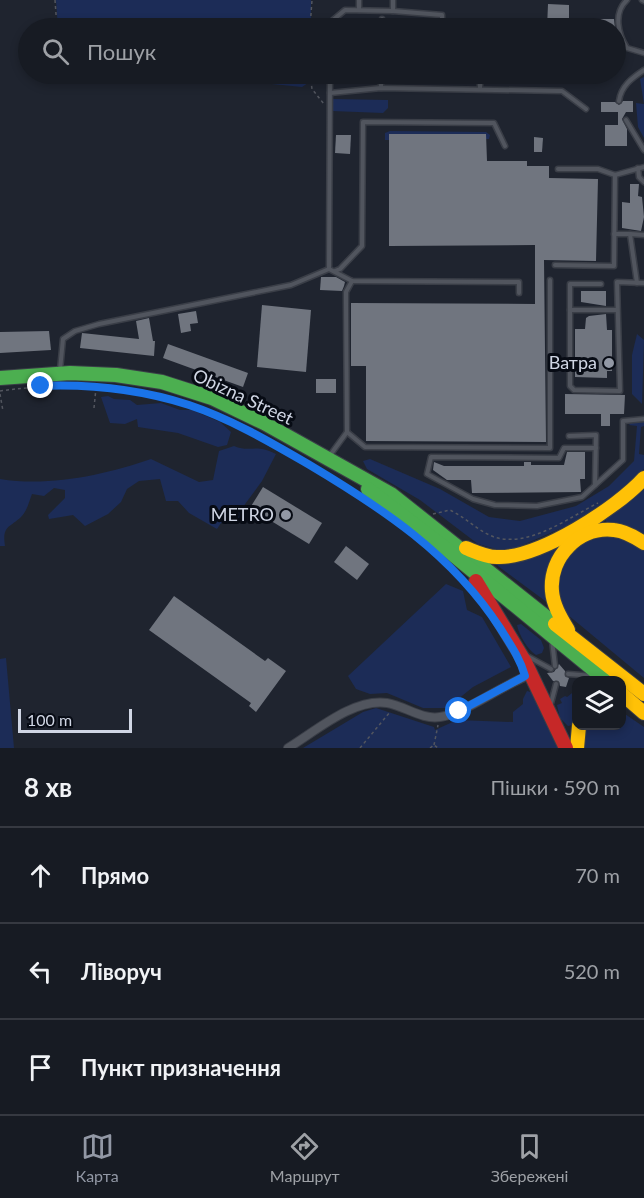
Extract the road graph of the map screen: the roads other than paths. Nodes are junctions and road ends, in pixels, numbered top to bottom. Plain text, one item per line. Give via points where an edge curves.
1 (359, 0) edge
2 (393, 0) edge
3 (627, 0) edge
4 (359, 10) junction
5 (393, 11) junction
6 (337, 18) edge
7 (442, 18) edge
8 (619, 18) edge
9 (626, 46) edge
10 (644, 53) edge
11 (644, 70) edge
12 (330, 84) edge
13 (381, 84) edge
14 (480, 84) edge
15 (381, 88) junction
16 (480, 89) junction
17 (330, 93) junction
18 (619, 102) dead end
19 (586, 109) dead end
20 (626, 120) dead end
21 (505, 146) dead end
22 (644, 150) edge
23 (644, 166) edge
24 (638, 168) junction
25 (558, 169) dead end
26 (615, 176) junction
27 (644, 182) edge
28 (614, 234) junction
29 (630, 234) junction
30 (644, 235) edge
31 (555, 265) dead end
32 (329, 269) junction
33 (334, 271) junction
34 (550, 280) dead end
35 (352, 281) junction
36 (637, 283) junction
37 (644, 283) edge
38 (601, 284) dead end
39 (519, 293) dead end
40 (570, 310) junction
41 (617, 310) junction
42 (60, 373) junction
43 (0, 378) edge
44 (644, 419) edge
45 (347, 432) junction
46 (569, 436) dead end
47 (596, 448) junction
48 (327, 460) junction
49 (355, 477) junction
50 (644, 478) edge
51 (595, 486) junction
52 (644, 543) edge
53 (457, 545) junction
54 (461, 569) junction
55 (570, 635) junction
56 (552, 638) junction
57 (521, 653) junction
58 (532, 674) junction
59 (568, 674) dead end
60 (586, 676) edge
61 (600, 676) edge
62 (556, 684) dead end
63 (644, 694) edge
64 (626, 698) edge
65 (626, 708) edge
66 (644, 712) edge
67 (550, 713) junction
68 (579, 730) edge
69 (288, 748) edge
70 (566, 748) edge
71 (577, 748) edge

1 - 4 lane
2 - 5 lane
3 - 8 lane
4 - 5 lane
4 - 6 lane via 345,10
5 - 7 lane
9 - 10 lane
11 - 18 lane via 630,79
12 - 17 lane
13 - 15 lane
14 - 16 lane
15 - 16 lane
15 - 17 lane
16 - 19 lane via 562,90
17 - 32 lane
20 - 22 lane
21 - 33 lane via 494,123 363,122 362,246
23 - 24 lane
24 - 26 lane
24 - 27 lane
25 - 26 lane via 598,169
26 - 28 lane
28 - 29 lane
28 - 31 lane via 614,266
29 - 30 lane
29 - 36 lane
32 - 33 lane
32 - 42 lane via 291,285 75,331 63,339
33 - 35 lane
34 - 45 lane via 550,448 365,447
35 - 39 lane via 519,282
35 - 45 lane via 346,292
36 - 37 lane
36 - 41 lane via 617,282
38 - 40 lane via 570,284
40 - 41 lane
40 - 41 lane via 570,386 574,390 620,391
42 - 43 highway, Obizna Street
42 - 48 highway, Obizna Street via 97,380 155,381 203,395
44 - 51 lane via 623,421 623,460
45 - 48 lane
46 - 47 lane via 596,435
47 - 51 lane
47 - 51 lane via 564,448 559,458 431,458 427,474 473,499 495,505 546,504 582,497
48 - 49 highway, Obizna Street
49 - 53 highway via 391,494
49 - 54 highway
50 - 53 highway via 601,516 528,549 494,557
52 - 55 highway via 627,532 602,530 575,540 559,555 552,596
53 - 55 highway
54 - 56 highway
54 - 57 highway via 503,621
55 - 63 highway
56 - 57 lane via 553,668
56 - 61 highway
57 - 58 highway
58 - 67 highway
58 - 69 street via 439,717 395,705 361,705
59 - 60 lane
62 - 67 lane
64 - 66 highway
65 - 66 highway
67 - 70 highway
68 - 71 highway

